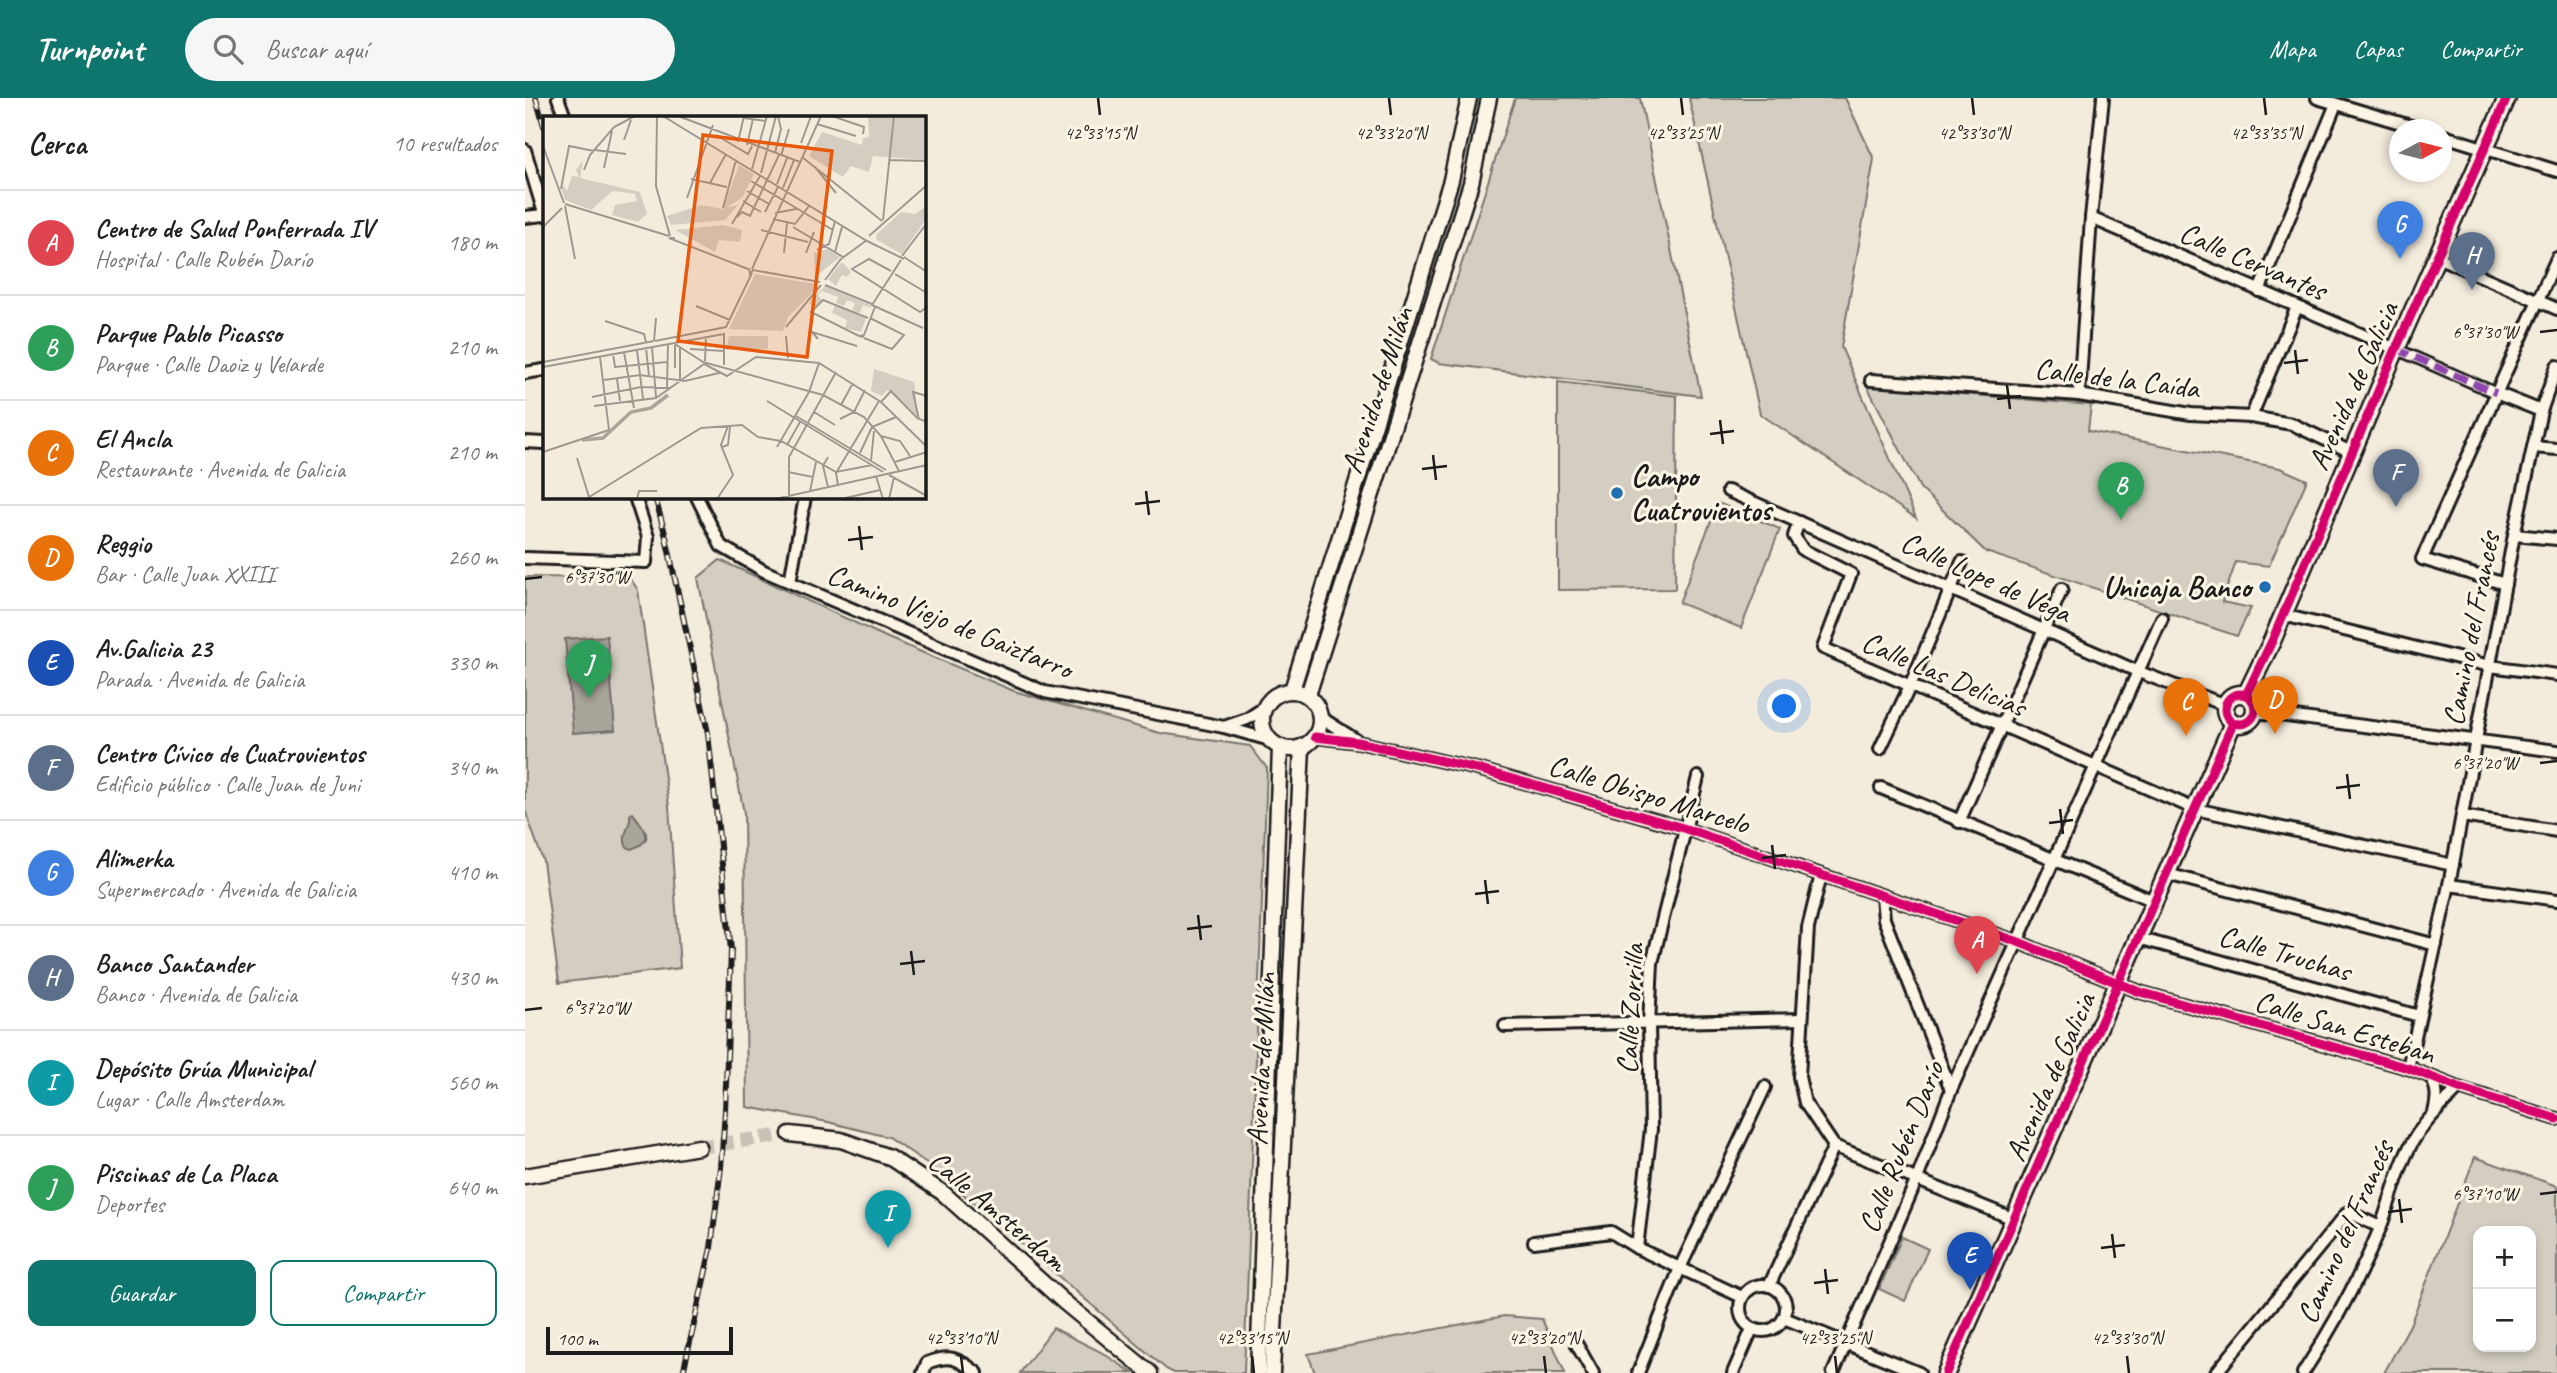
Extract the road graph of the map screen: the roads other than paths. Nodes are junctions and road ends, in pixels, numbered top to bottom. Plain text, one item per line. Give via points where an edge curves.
1 (558, 98) edge
2 (1469, 98) edge
3 (1489, 98) edge
4 (2103, 98) edge
5 (2317, 98) edge
6 (2507, 98) edge
7 (2336, 104) junction
8 (565, 116) edge
9 (2389, 120) edge
10 (2452, 138) edge
11 (2485, 148) junction
12 (525, 150) edge
13 (2557, 171) edge
14 (543, 211) edge
15 (543, 214) edge
16 (525, 217) edge
17 (2091, 218) junction
18 (2437, 257) junction
19 (2557, 258) edge
20 (2259, 291) junction
21 (2538, 301) junction
22 (2297, 307) junction
23 (2557, 309) edge
24 (2396, 349) junction
25 (2557, 366) edge
26 (543, 370) edge
27 (525, 373) edge
28 (1871, 380) dead end
29 (2496, 393) junction
30 (2079, 395) junction
31 (2541, 411) junction
32 (2251, 417) junction
33 (525, 442) edge
34 (543, 443) edge
35 (2533, 447) junction
36 (2557, 449) edge
37 (2351, 452) junction
38 (1728, 491) dead end
39 (636, 499) edge
40 (698, 499) edge
41 (804, 499) edge
42 (1800, 522) junction
43 (2514, 535) junction
44 (2557, 539) edge
45 (525, 558) edge
46 (1962, 562) dead end
47 (790, 582) junction
48 (2505, 584) junction
49 (1951, 589) junction
50 (2061, 589) dead end
51 (2283, 615) junction
52 (2162, 618) dead end
53 (2043, 630) junction
54 (2490, 666) junction
55 (2139, 672) junction
56 (2557, 675) edge
57 (1910, 686) junction
58 (1292, 690) junction
59 (1308, 695) junction
60 (2246, 695) junction
61 (2225, 705) junction
62 (1264, 708) junction
63 (2256, 712) junction
64 (1320, 717) junction
65 (2233, 723) junction
66 (2002, 725) junction
67 (1224, 727) junction
68 (1315, 737) junction
69 (2474, 740) junction
70 (1358, 741) junction
71 (1275, 743) junction
72 (1302, 747) junction
73 (1880, 749) dead end
74 (2557, 751) edge
75 (2095, 767) junction
76 (1698, 777) dead end
77 (1881, 788) dead end
78 (2195, 809) junction
79 (2462, 816) junction
80 (1959, 822) junction
81 (1683, 828) junction
82 (2557, 831) edge
83 (2053, 861) junction
84 (2453, 865) junction
85 (1821, 874) junction
86 (2167, 874) junction
87 (2449, 885) junction
88 (1882, 896) junction
89 (2557, 900) edge
90 (2154, 901) junction
91 (2138, 938) junction
92 (2016, 941) junction
93 (2436, 945) junction
94 (2119, 983) junction
95 (2419, 1017) junction
96 (1802, 1019) junction
97 (1649, 1024) junction
98 (1506, 1026) dead end
99 (2408, 1068) junction
100 (2430, 1077) junction
101 (1765, 1087) dead end
102 (2459, 1088) junction
103 (1951, 1090) junction
104 (2434, 1113) junction
105 (2557, 1119) edge
106 (790, 1134) tunnel mouth
107 (1834, 1146) junction
108 (699, 1147) tunnel mouth
109 (525, 1176) edge
110 (1917, 1179) junction
111 (2014, 1219) junction
112 (2380, 1227) junction
113 (1534, 1242) dead end
114 (1637, 1248) junction
115 (1680, 1268) junction
116 (1769, 1286) junction
117 (1742, 1297) junction
118 (1784, 1318) junction
119 (1752, 1329) junction
120 (1846, 1343) junction
121 (1577, 1345) dead end
122 (923, 1373) edge
123 (977, 1373) edge
124 (1150, 1373) edge
125 (1258, 1373) edge
126 (1272, 1373) edge
127 (1593, 1373) edge
128 (1638, 1373) edge
129 (1733, 1373) edge
130 (1833, 1373) edge
131 (1919, 1373) edge
132 (1946, 1373) edge
133 (2216, 1373) edge
134 (2303, 1373) edge

1 - 8 street
2 - 58 street, Avenida de Milán via 1451,180
3 - 59 street, Avenida de Milán via 1471,183
4 - 17 street
5 - 7 street
6 - 11 main road, Avenida de Galicia
7 - 9 street
7 - 20 street
10 - 11 street
11 - 13 street
11 - 18 main road, Avenida de Galicia
12 - 14 street
15 - 16 street
17 - 20 street, Calle Cervantes
17 - 30 street
18 - 21 street
18 - 24 main road, Avenida de Galicia
19 - 21 street
20 - 22 street, Calle Cervantes
21 - 23 street
21 - 29 street
22 - 24 street, Calle Cervantes
22 - 32 street
24 - 29 street
24 - 37 main road, Avenida de Galicia
25 - 31 street, Camino del Francés
26 - 27 street
28 - 30 street, Calle de la Caída
29 - 31 street
29 - 48 street via 2422,559
30 - 32 street, Calle de la Caída via 2191,414
31 - 35 street, Camino del Francés
32 - 37 street, Calle de la Caída via 2292,425
33 - 34 street
35 - 36 street
35 - 43 street, Camino del Francés
37 - 51 main road, Avenida de Galicia
38 - 42 street, Calle Lope de Vega
39 - 45 street via 648,537 646,562
40 - 47 street, Camino Viejo de Gaiztarro via 721,546
41 - 47 street
42 - 49 street, Calle Lope de Vega
42 - 57 street, Calle Las Delicias via 1794,536 1803,551 1851,574 1823,648
43 - 44 street
43 - 48 street, Camino del Francés
46 - 49 street
47 - 67 street, Camino Viejo de Gaiztarro via 1045,692
48 - 54 street, Camino del Francés
49 - 53 street, Calle Lope de Vega
49 - 57 street
50 - 53 street
51 - 54 street
51 - 60 main road, Avenida de Galicia
52 - 55 street, Calle Rubén Darío
53 - 55 street, Calle Lope de Vega
53 - 66 street
54 - 56 street
54 - 69 street, Camino del Francés
55 - 61 street, Calle Lope de Vega
55 - 75 street, Calle Rubén Darío
57 - 66 street, Calle Las Delicias
57 - 73 street
58 - 59 street
58 - 62 street via 1273,696
59 - 64 street
60 - 61 main road via 2235,694
60 - 63 main road
61 - 65 main road
62 - 67 street
62 - 71 street via 1262,725
63 - 65 main road via 2243,725
63 - 69 street
64 - 68 street
64 - 70 street, Calle Obispo Marcelo
65 - 78 main road, Avenida de Galicia
66 - 75 street, Calle Las Delicias
66 - 80 street
67 - 71 street, Camino Viejo de Gaiztarro
68 - 70 street, Calle Obispo Marcelo
68 - 72 street
69 - 74 street
69 - 79 street, Camino del Francés
70 - 81 street, Calle Obispo Marcelo via 1481,770
71 - 72 street via 1291,749
71 - 125 street, Avenida de Milán
72 - 126 street, Avenida de Milán
75 - 78 street, Calle Las Delicias
75 - 83 street, Calle Rubén Darío
76 - 81 street, Calle Zorrilla
77 - 80 street
78 - 84 street, Calle Las Delicias
78 - 86 main road, Avenida de Galicia
79 - 82 street
79 - 84 street, Camino del Francés
80 - 83 street
81 - 85 street, Calle Obispo Marcelo
81 - 97 street, Calle Zorrilla via 1651,963
83 - 90 street
83 - 92 street, Calle Rubén Darío
84 - 87 street, Camino del Francés
85 - 88 street, Calle Obispo Marcelo
85 - 96 street via 1808,928
86 - 90 main road, Avenida de Galicia
86 - 93 street
87 - 89 street
87 - 93 street, Camino del Francés
88 - 92 street, Calle Obispo Marcelo
88 - 103 street via 1884,919
90 - 91 main road, Avenida de Galicia
91 - 94 main road, Avenida de Galicia
91 - 95 street, Calle Truchas
92 - 94 street, Calle Obispo Marcelo
92 - 103 street, Calle Rubén Darío
93 - 95 street, Camino del Francés
94 - 99 street, Calle San Esteban
94 - 111 main road, Avenida de Galicia
95 - 99 street, Camino del Francés
96 - 97 street
96 - 107 street via 1799,1077 1805,1103
97 - 98 street
97 - 114 street, Calle Zorrilla via 1651,1129
99 - 100 street, Calle San Esteban
100 - 102 street, Calle San Esteban
100 - 104 street via 2436,1085
101 - 115 street
102 - 104 street, Camino del Francés
102 - 105 street, Calle San Esteban
103 - 110 street, Calle Rubén Darío
104 - 112 street, Camino del Francés via 2415,1137
106 - 124 street, Calle Amsterdam via 841,1140 889,1157 943,1193
107 - 110 street
107 - 116 street
108 - 109 street
110 - 111 street
110 - 120 street, Calle Rubén Darío
111 - 132 main road, Avenida de Galicia
112 - 133 street via 2348,1212
112 - 134 street, Camino del Francés via 2331,1329
113 - 114 street via 1611,1232
114 - 115 street
115 - 117 street
115 - 128 street
116 - 117 street via 1752,1287
116 - 118 street via 1785,1301
117 - 119 street via 1739,1308
118 - 119 street via 1769,1331
118 - 120 street
119 - 129 street
120 - 130 street, Calle Rubén Darío
120 - 131 street
121 - 127 street
122 - 123 street via 927,1363 944,1356

